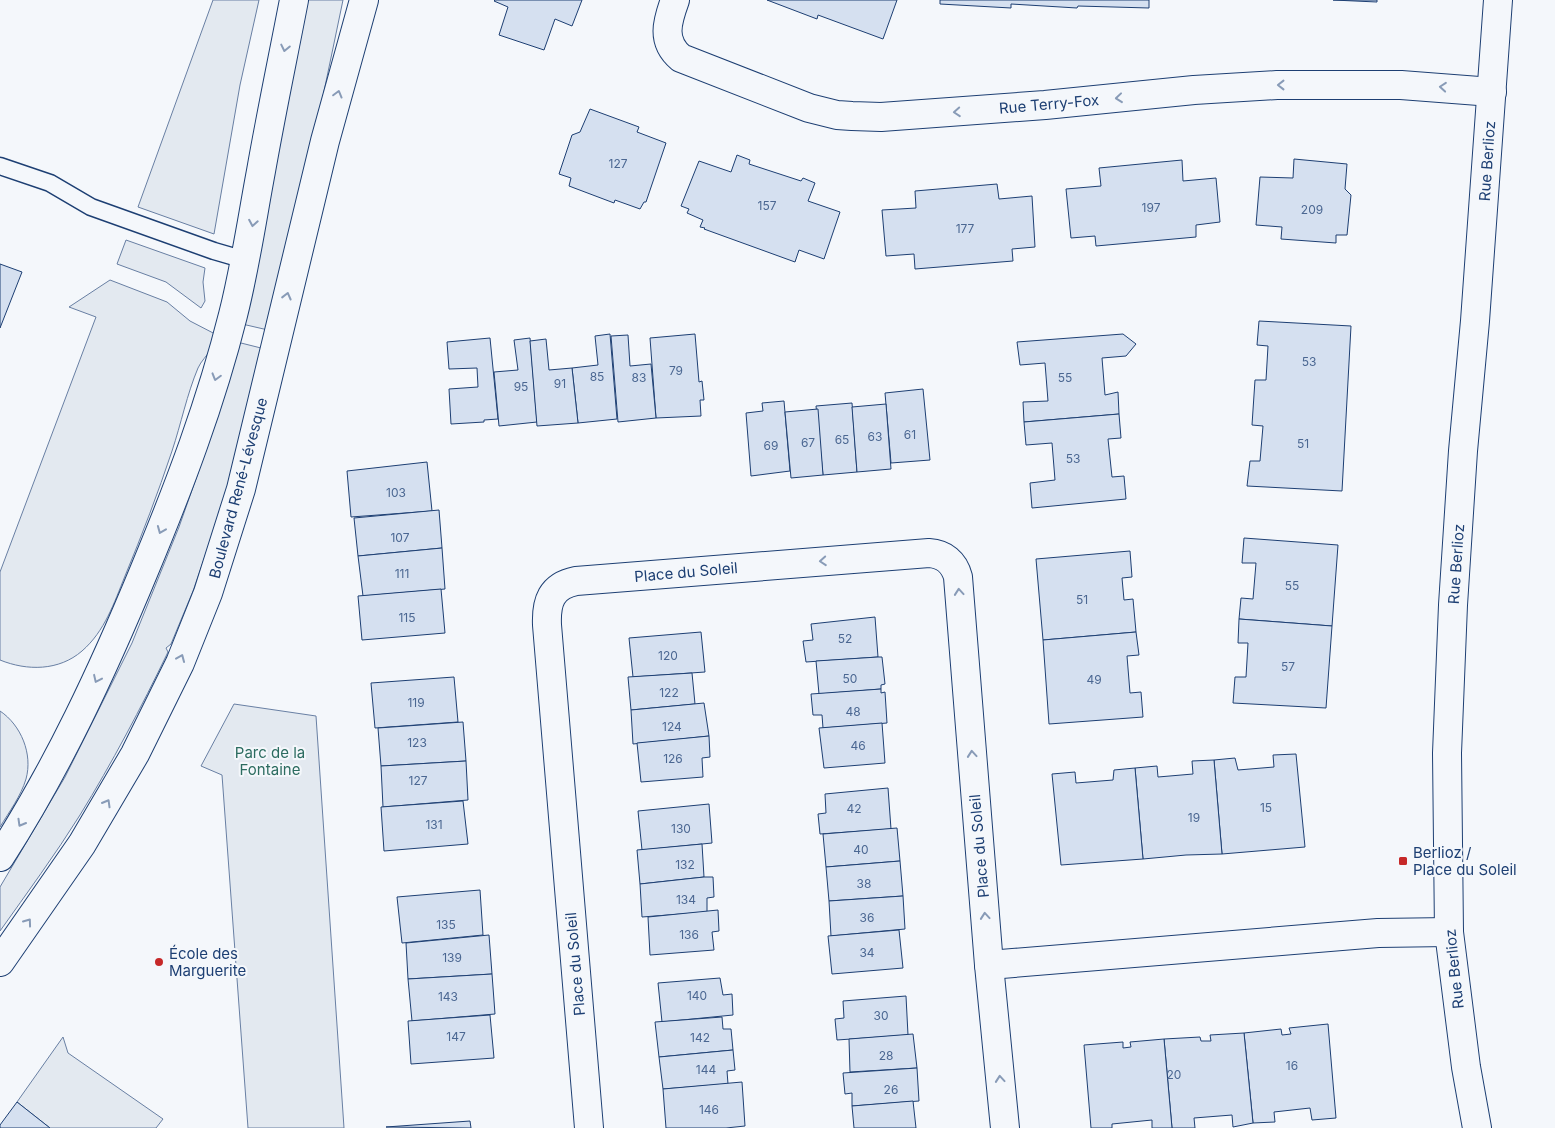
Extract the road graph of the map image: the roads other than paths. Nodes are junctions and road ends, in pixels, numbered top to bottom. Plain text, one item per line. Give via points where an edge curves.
1 (294, 0) edge
2 (364, 0) edge
3 (674, 0) edge
4 (1498, 0) edge
5 (1492, 92) junction
6 (0, 166) edge
7 (245, 260) junction
8 (0, 857) edge
9 (1449, 932) junction
10 (0, 962) edge
11 (989, 965) junction
12 (589, 1128) edge
13 (1005, 1128) edge
14 (1477, 1128) edge

1 -> 7 street
10 -> 2 street, Boulevard René-Lévesque via 82,844 130,763 176,672 208,593 241,489 323,150
5 -> 3 street, Rue Terry-Fox via 1401,84 1277,85 1045,106 881,117 837,116 809,108 675,54 667,40 666,26
4 - 5 street, Rue Berlioz
5 - 9 street, Rue Berlioz via 1453,605 1446,792
6 - 7 lane via 50,183 91,207
7 -> 8 street via 215,380 186,468 150,557 79,718
9 - 11 street via 1378,933
9 - 14 street, Rue Berlioz
11 -> 12 street, Place du Soleil via 958,577 948,560 929,553 569,583 556,590 546,610
13 -> 11 street, Place du Soleil

